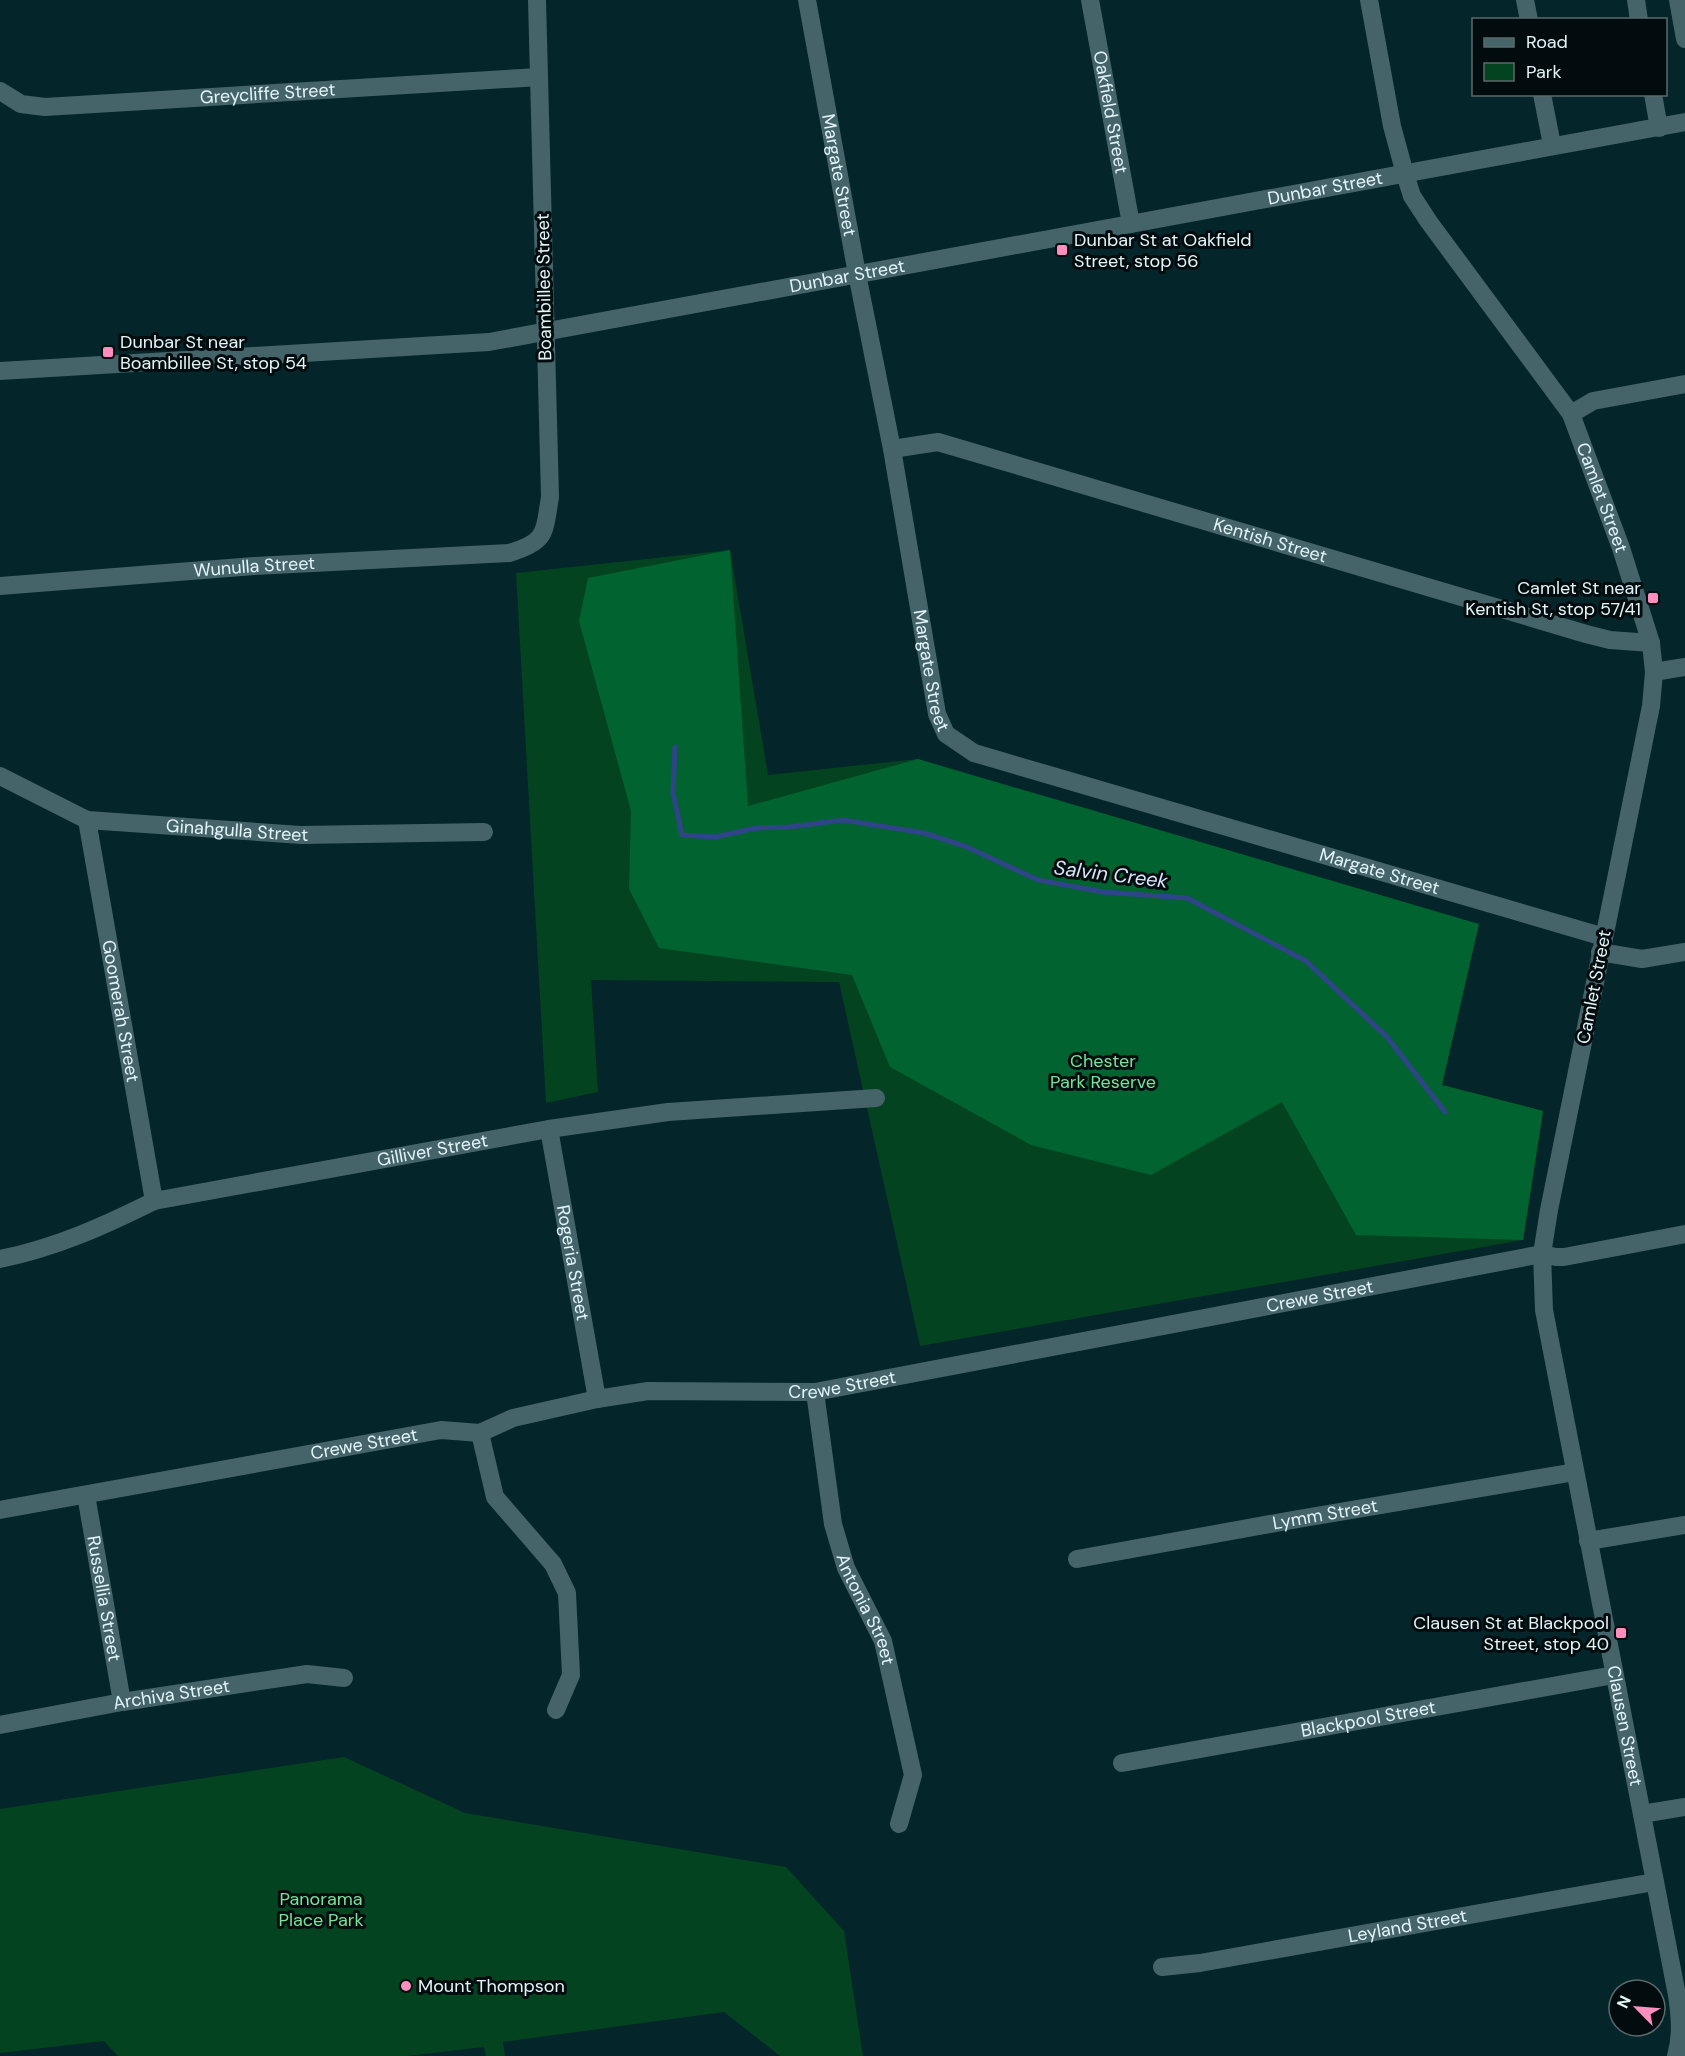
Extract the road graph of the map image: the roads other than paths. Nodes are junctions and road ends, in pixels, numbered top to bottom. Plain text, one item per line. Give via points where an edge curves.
1 (537, 0) edge
2 (807, 0) edge
3 (1090, 0) edge
4 (1369, 0) edge
5 (1525, 0) edge
6 (1635, 0) edge
7 (1678, 0) edge
8 (1529, 18) edge
9 (1639, 18) edge
10 (1685, 39) edge
11 (539, 76) junction
12 (0, 91) edge
13 (1542, 96) edge
14 (1653, 96) edge
15 (1685, 122) edge
16 (1659, 128) junction
17 (1552, 145) junction
18 (1405, 174) junction
19 (1131, 224) junction
20 (857, 274) junction
21 (545, 332) junction
22 (0, 371) edge
23 (1685, 384) edge
24 (1571, 414) junction
25 (892, 449) junction
26 (509, 553) joint
27 (0, 586) edge
28 (1651, 643) junction
29 (1685, 667) edge
30 (1654, 672) junction
31 (0, 776) edge
32 (87, 820) junction
33 (484, 832) dead end
34 (1602, 945) junction
35 (1685, 952) edge
36 (876, 1098) dead end
37 (549, 1129) junction
38 (154, 1201) junction
39 (1685, 1234) edge
40 (1542, 1254) junction
41 (0, 1258) edge
42 (815, 1392) junction
43 (597, 1399) junction
44 (480, 1433) junction
45 (1575, 1472) junction
46 (86, 1495) junction
47 (0, 1510) edge
48 (1685, 1526) edge
49 (1588, 1541) junction
50 (1077, 1559) dead end
51 (1614, 1676) junction
52 (344, 1678) dead end
53 (122, 1702) junction
54 (556, 1710) dead end
55 (0, 1725) edge
56 (1122, 1763) dead end
57 (1685, 1807) edge
58 (1642, 1815) junction
59 (899, 1824) dead end
60 (1654, 1882) junction
61 (1162, 1966) dead end
62 (1676, 2056) edge

1 - 11 street, Boambillee Street
2 - 20 street, Margate Street
3 - 19 street, Oakfield Street
4 - 18 street, Camlet Street via 1392,126
5 - 8 street
6 - 9 street
7 - 10 street
11 - 12 street, Greycliffe Street via 45,107 21,104
11 - 21 street, Boambillee Street
13 - 17 street
14 - 16 street
15 - 16 street, Dunbar Street
16 - 17 street, Dunbar Street
17 - 18 street, Dunbar Street
18 - 19 street, Dunbar Street
18 - 24 street, Camlet Street via 1412,196 1429,222
19 - 20 street, Dunbar Street
20 - 21 street, Dunbar Street
20 - 25 street, Margate Street
21 - 22 street, Dunbar Street via 489,342
21 - 26 street, Boambillee Street via 550,497 545,531 530,547
23 - 24 street via 1593,401
24 - 28 street, Camlet Street via 1621,548
25 - 28 street, Kentish Street via 938,442 1586,634
25 - 34 street, Margate Street via 937,714 946,734 974,753
26 - 27 street, Wunulla Street via 254,566
28 - 30 street, Camlet Street
29 - 30 street
30 - 34 street, Camlet Street via 1651,706
31 - 32 street, Ginahgulla Street
32 - 33 street, Ginahgulla Street via 301,835
32 - 38 street, Goomerah Street
34 - 35 street, Margate Street via 1642,959
34 - 40 street, Camlet Street
36 - 37 street, Gilliver Street via 668,1112
37 - 38 street, Gilliver Street
37 - 43 street, Rogeria Street
38 - 41 street, Gilliver Street via 106,1225 34,1252
39 - 40 street, Crewe Street via 1564,1257
40 - 42 street, Crewe Street
40 - 45 street, Clausen Street via 1544,1310
42 - 43 street, Crewe Street via 648,1391
42 - 59 street, Antonia Street via 833,1524 846,1568 883,1641 913,1774
43 - 44 street, Crewe Street via 513,1418
44 - 46 street, Crewe Street via 441,1431
44 - 54 street via 495,1497 553,1564 567,1593 571,1675
45 - 49 street, Clausen Street
45 - 50 street, Lymm Street
46 - 47 street, Crewe Street
46 - 53 street, Russellia Street
48 - 49 street
49 - 51 street, Clausen Street
51 - 56 street, Blackpool Street
51 - 58 street, Clausen Street
52 - 53 street, Archiva Street via 307,1674
53 - 55 street, Archiva Street
57 - 58 street
58 - 60 street, Clausen Street
60 - 61 street, Leyland Street via 1200,1963
60 - 62 street, Clausen Street via 1681,2022

